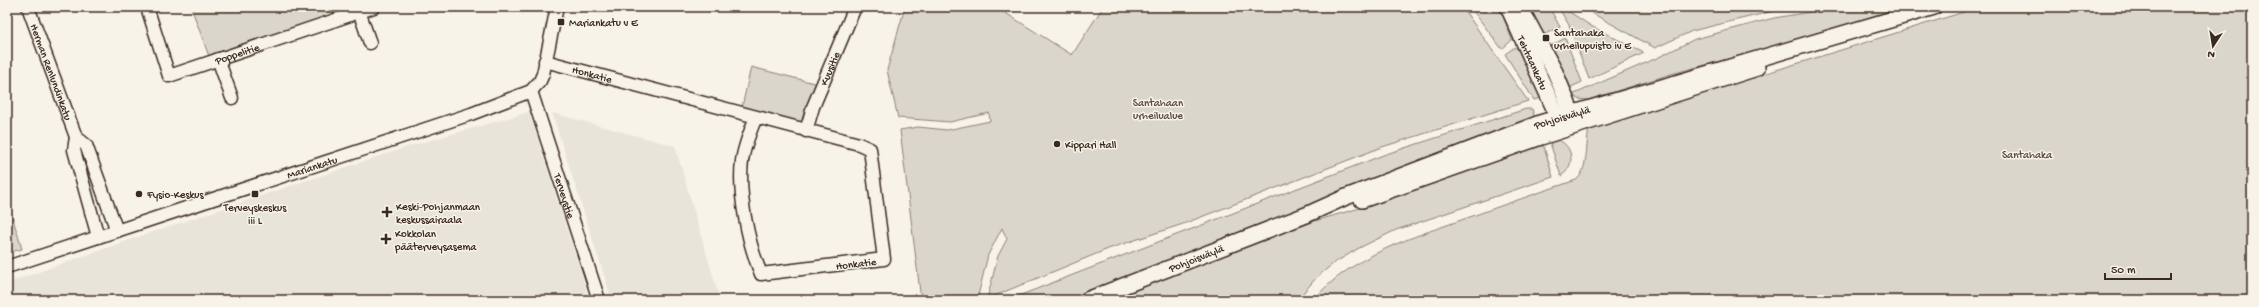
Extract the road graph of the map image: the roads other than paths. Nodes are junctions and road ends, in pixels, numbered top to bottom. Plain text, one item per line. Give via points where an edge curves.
1 (28, 7) edge
2 (147, 7) edge
3 (374, 7) edge
4 (557, 7) edge
5 (855, 7) edge
6 (1508, 7) edge
7 (1520, 7) edge
8 (1934, 7) edge
9 (359, 11) junction
10 (370, 44) dead end
11 (218, 59) junction
12 (545, 61) junction
13 (531, 91) junction
14 (232, 98) dead end
15 (756, 117) junction
16 (1568, 122) junction
17 (806, 131) junction
18 (76, 137) junction
19 (117, 231) junction
20 (98, 237) junction
21 (7, 267) edge
22 (599, 300) edge
23 (1087, 300) edge

1 - 18 street, Herman Renlundinkatu
2 - 11 street, Poppelitie via 169,76
3 - 9 street, Poppelitie
4 - 12 street
5 - 17 street, Kuusitie
6 - 16 main road, Tehtaankatu
7 - 16 main road, Tehtaankatu via 1551,66
8 - 16 main road, Pohjoisväylä via 1824,40 1779,60
9 - 10 street
9 - 11 street, Poppelitie
11 - 14 street
12 - 13 street via 540,81
12 - 15 street, Honkatie
13 - 19 street, Mariankatu via 472,114
13 - 22 street, Terveystie
15 - 17 street, Honkatie
15 - 17 street, Honkatie via 744,151 741,173 751,244 760,274 884,259 870,149
16 - 23 main road, Pohjoisväylä via 1386,193 1306,215
18 - 19 street, Herman Renlundinkatu via 86,145
18 - 20 street, Herman Renlundinkatu via 74,150
19 - 20 street, Mariankatu
20 - 21 street, Mariankatu

